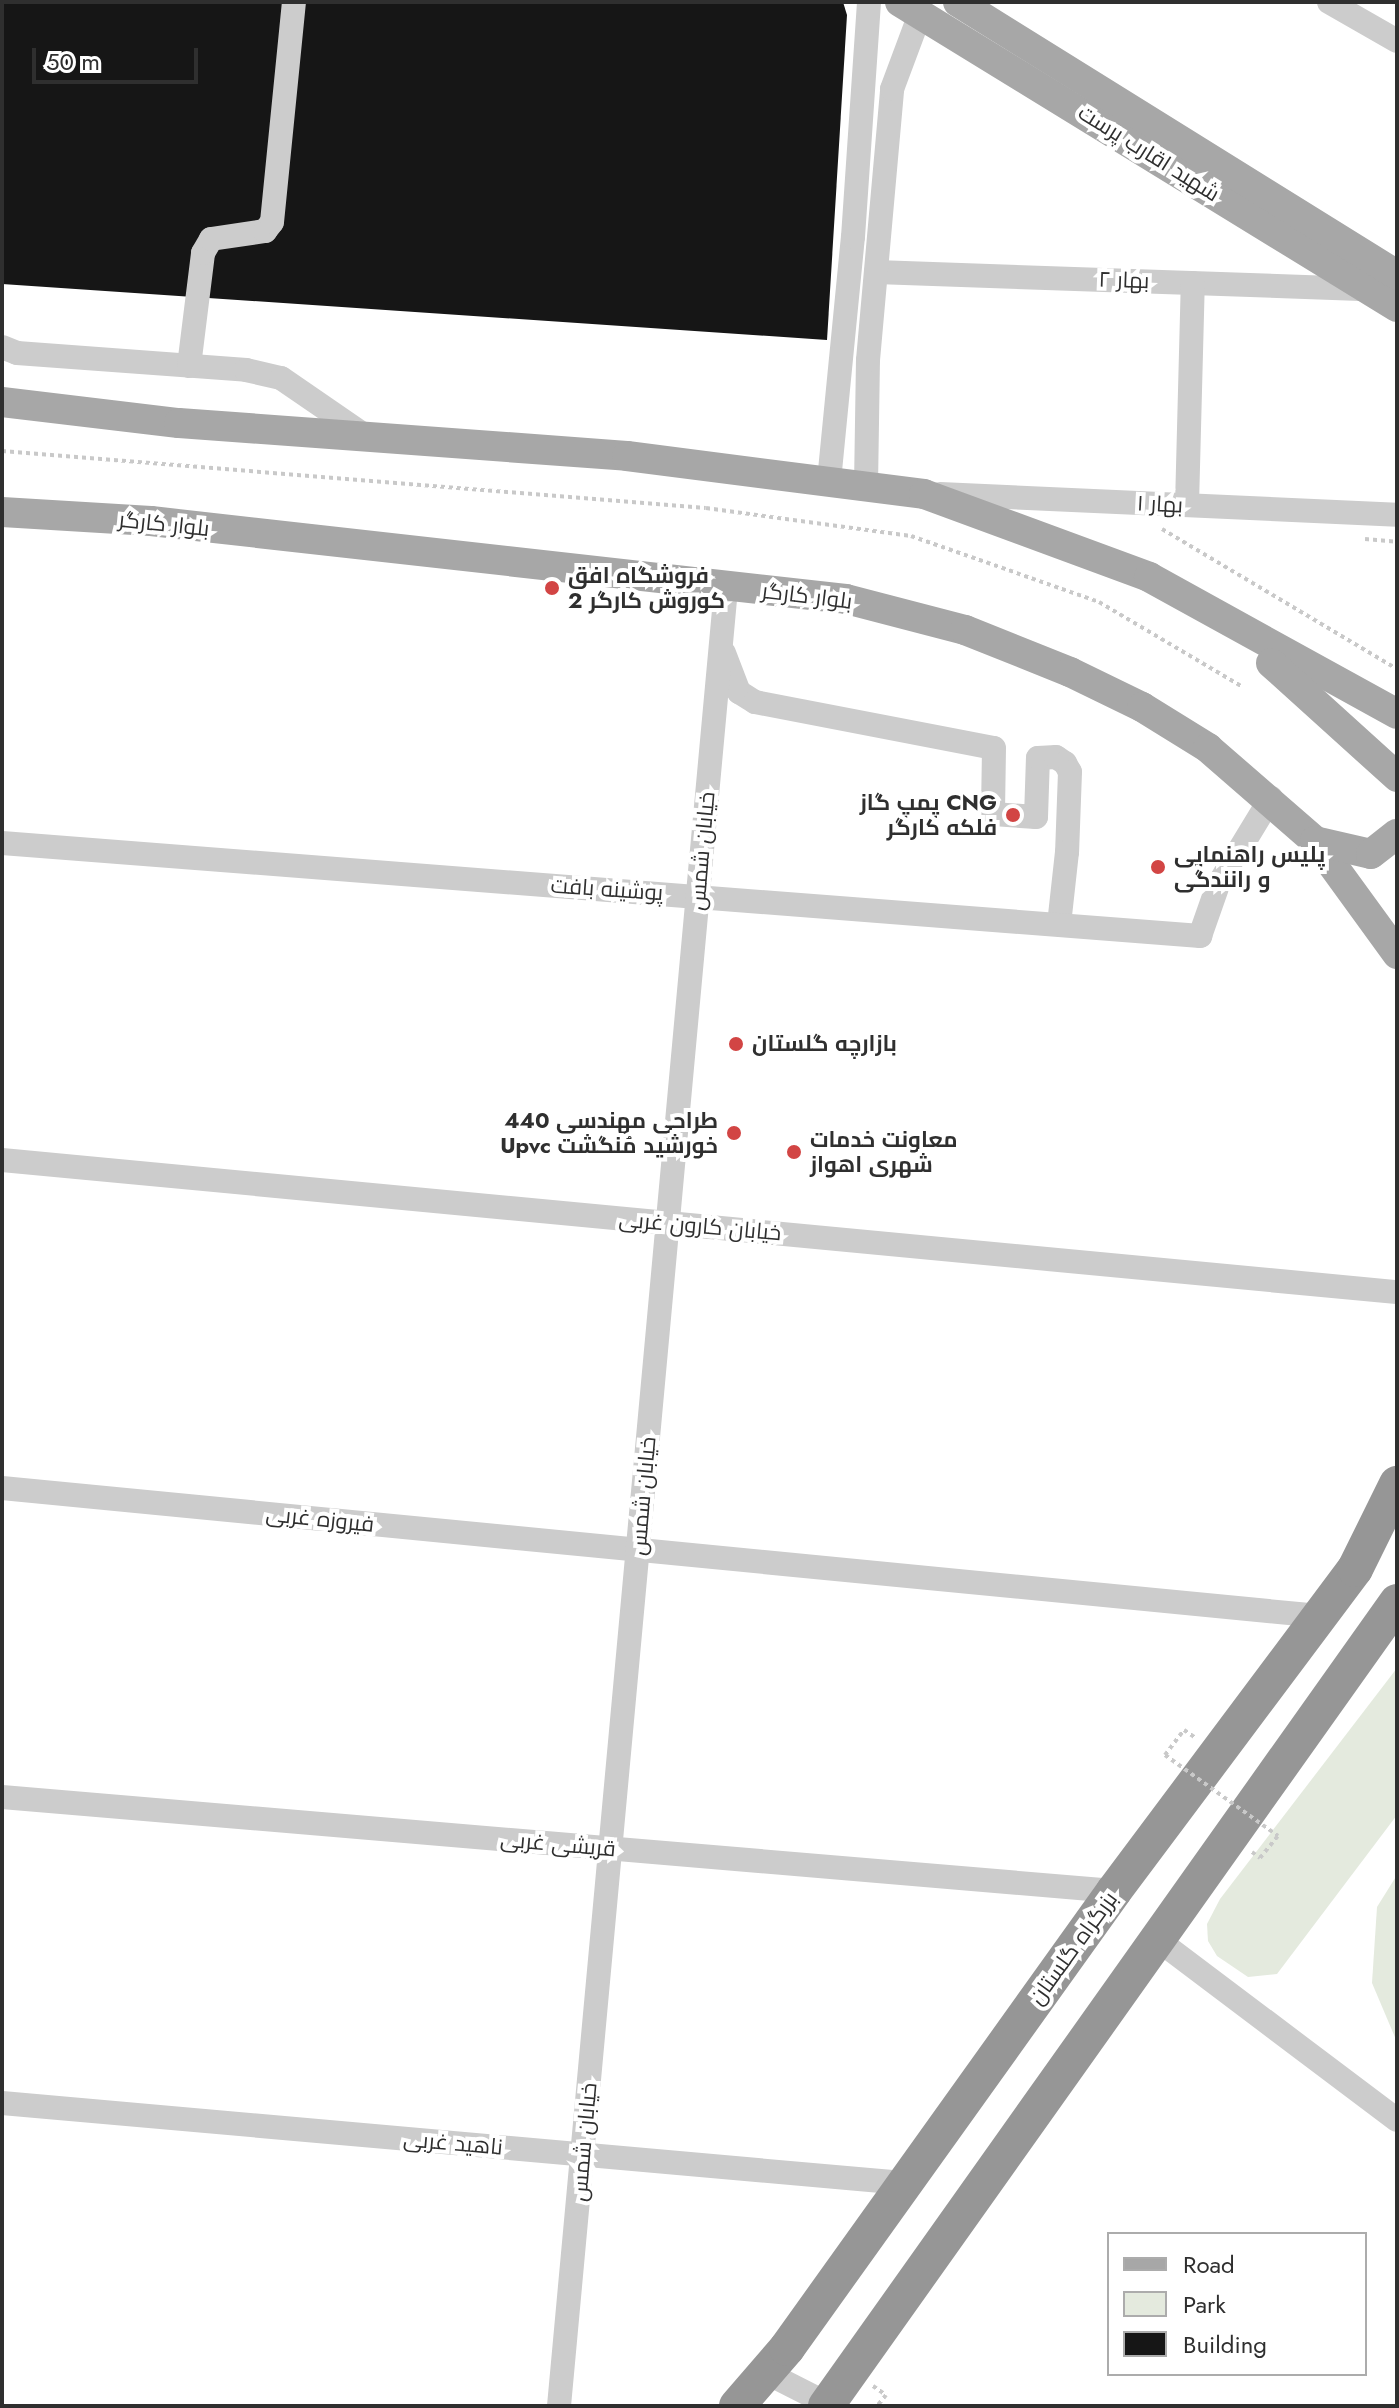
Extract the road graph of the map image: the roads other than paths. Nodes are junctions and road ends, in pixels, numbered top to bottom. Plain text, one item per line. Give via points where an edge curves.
1 (294, 2) edge
2 (869, 2) edge
3 (958, 2) edge
4 (1329, 2) edge
5 (910, 8) edge
6 (987, 10) edge
7 (1397, 41) edge
8 (876, 272) junction
9 (1384, 282) edge
10 (1193, 283) junction
11 (1397, 307) edge
12 (2, 347) edge
13 (189, 366) junction
14 (2, 402) edge
15 (361, 433) junction
16 (829, 481) junction
17 (866, 486) junction
18 (924, 494) junction
19 (1187, 505) junction
20 (2, 512) edge
21 (1397, 515) edge
22 (726, 587) junction
23 (1222, 620) junction
24 (721, 646) junction
25 (1397, 714) edge
26 (1397, 777) edge
27 (1271, 798) junction
28 (1397, 834) edge
29 (1315, 841) junction
30 (2, 843) edge
31 (698, 895) junction
32 (1059, 925) junction
33 (1397, 954) edge
34 (2, 1160) edge
35 (668, 1223) junction
36 (1397, 1292) edge
37 (1397, 1484) edge
38 (2, 1488) edge
39 (638, 1550) junction
40 (1397, 1602) edge
41 (1320, 1616) junction
42 (2, 1797) edge
43 (610, 1849) junction
44 (1114, 1891) junction
45 (1158, 1940) junction
46 (2, 2103) edge
47 (1397, 2120) edge
48 (582, 2155) junction
49 (903, 2183) junction
50 (765, 2372) junction
51 (829, 2405) edge
52 (559, 2406) edge
53 (737, 2406) edge
54 (791, 2406) edge

1 - 13 street via 272,222 265,231 211,239 203,253
2 - 16 street
3 - 6 main road, شهید اقارب پرست
4 - 7 street
5 - 8 street via 892,89
5 - 9 main road, شهید اقارب پرست
6 - 9 main road, شهید اقارب پرست
8 - 10 street, بهار ۲
8 - 17 street
9 - 10 street, بهار ۲
9 - 11 main road, شهید اقارب پرست
10 - 19 street
12 - 13 street via 17,353
13 - 15 street via 281,378
14 - 15 main road via 179,423
15 - 16 main road via 612,454
16 - 17 main road
17 - 18 main road
18 - 19 street, بهار ۱
18 - 23 main road via 1149,577
19 - 21 street, بهار ۱
20 - 22 main road, بلوار کارگر via 151,521
22 - 24 street, خیابان شمس
22 - 27 main road, بلوار کارگر via 846,599 965,630 1142,707 1208,748
23 - 25 main road
23 - 26 main road
24 - 31 street, خیابان شمس
24 - 32 street via 739,692 755,702 994,748 993,814 1036,817 1038,758 1056,757 1065,763 1070,772
27 - 29 main road, بلوار کارگر
27 - 32 street, پوشینه بافت via 1218,885 1200,936
28 - 29 main road via 1371,854
29 - 33 main road, بلوار کارگر
30 - 31 street, پوشینه بافت
31 - 32 street, پوشینه بافت
31 - 35 street, خیابان شمس
34 - 35 street, خیابان کارون غربی
35 - 36 street, خیابان کارون غربی
35 - 39 street, خیابان شمس
37 - 41 highway, بزرگراه گلستان via 1355,1569
38 - 39 street, فیروزه غربی
39 - 41 street, فیروزه غربی
39 - 43 street, خیابان شمس
40 - 45 highway
41 - 44 highway, بزرگراه گلستان
42 - 43 street, قریشی غربی
43 - 44 street, قریشی غربی
43 - 48 street, خیابان شمس
44 - 49 highway, بزرگراه گلستان
45 - 47 street
45 - 51 highway
46 - 48 street, ناهید غربی
48 - 49 street, ناهید غربی
48 - 52 street, خیابان شمس
49 - 50 highway, بزرگراه گلستان
50 - 51 street
50 - 53 highway, بزرگراه گلستان
50 - 54 street

